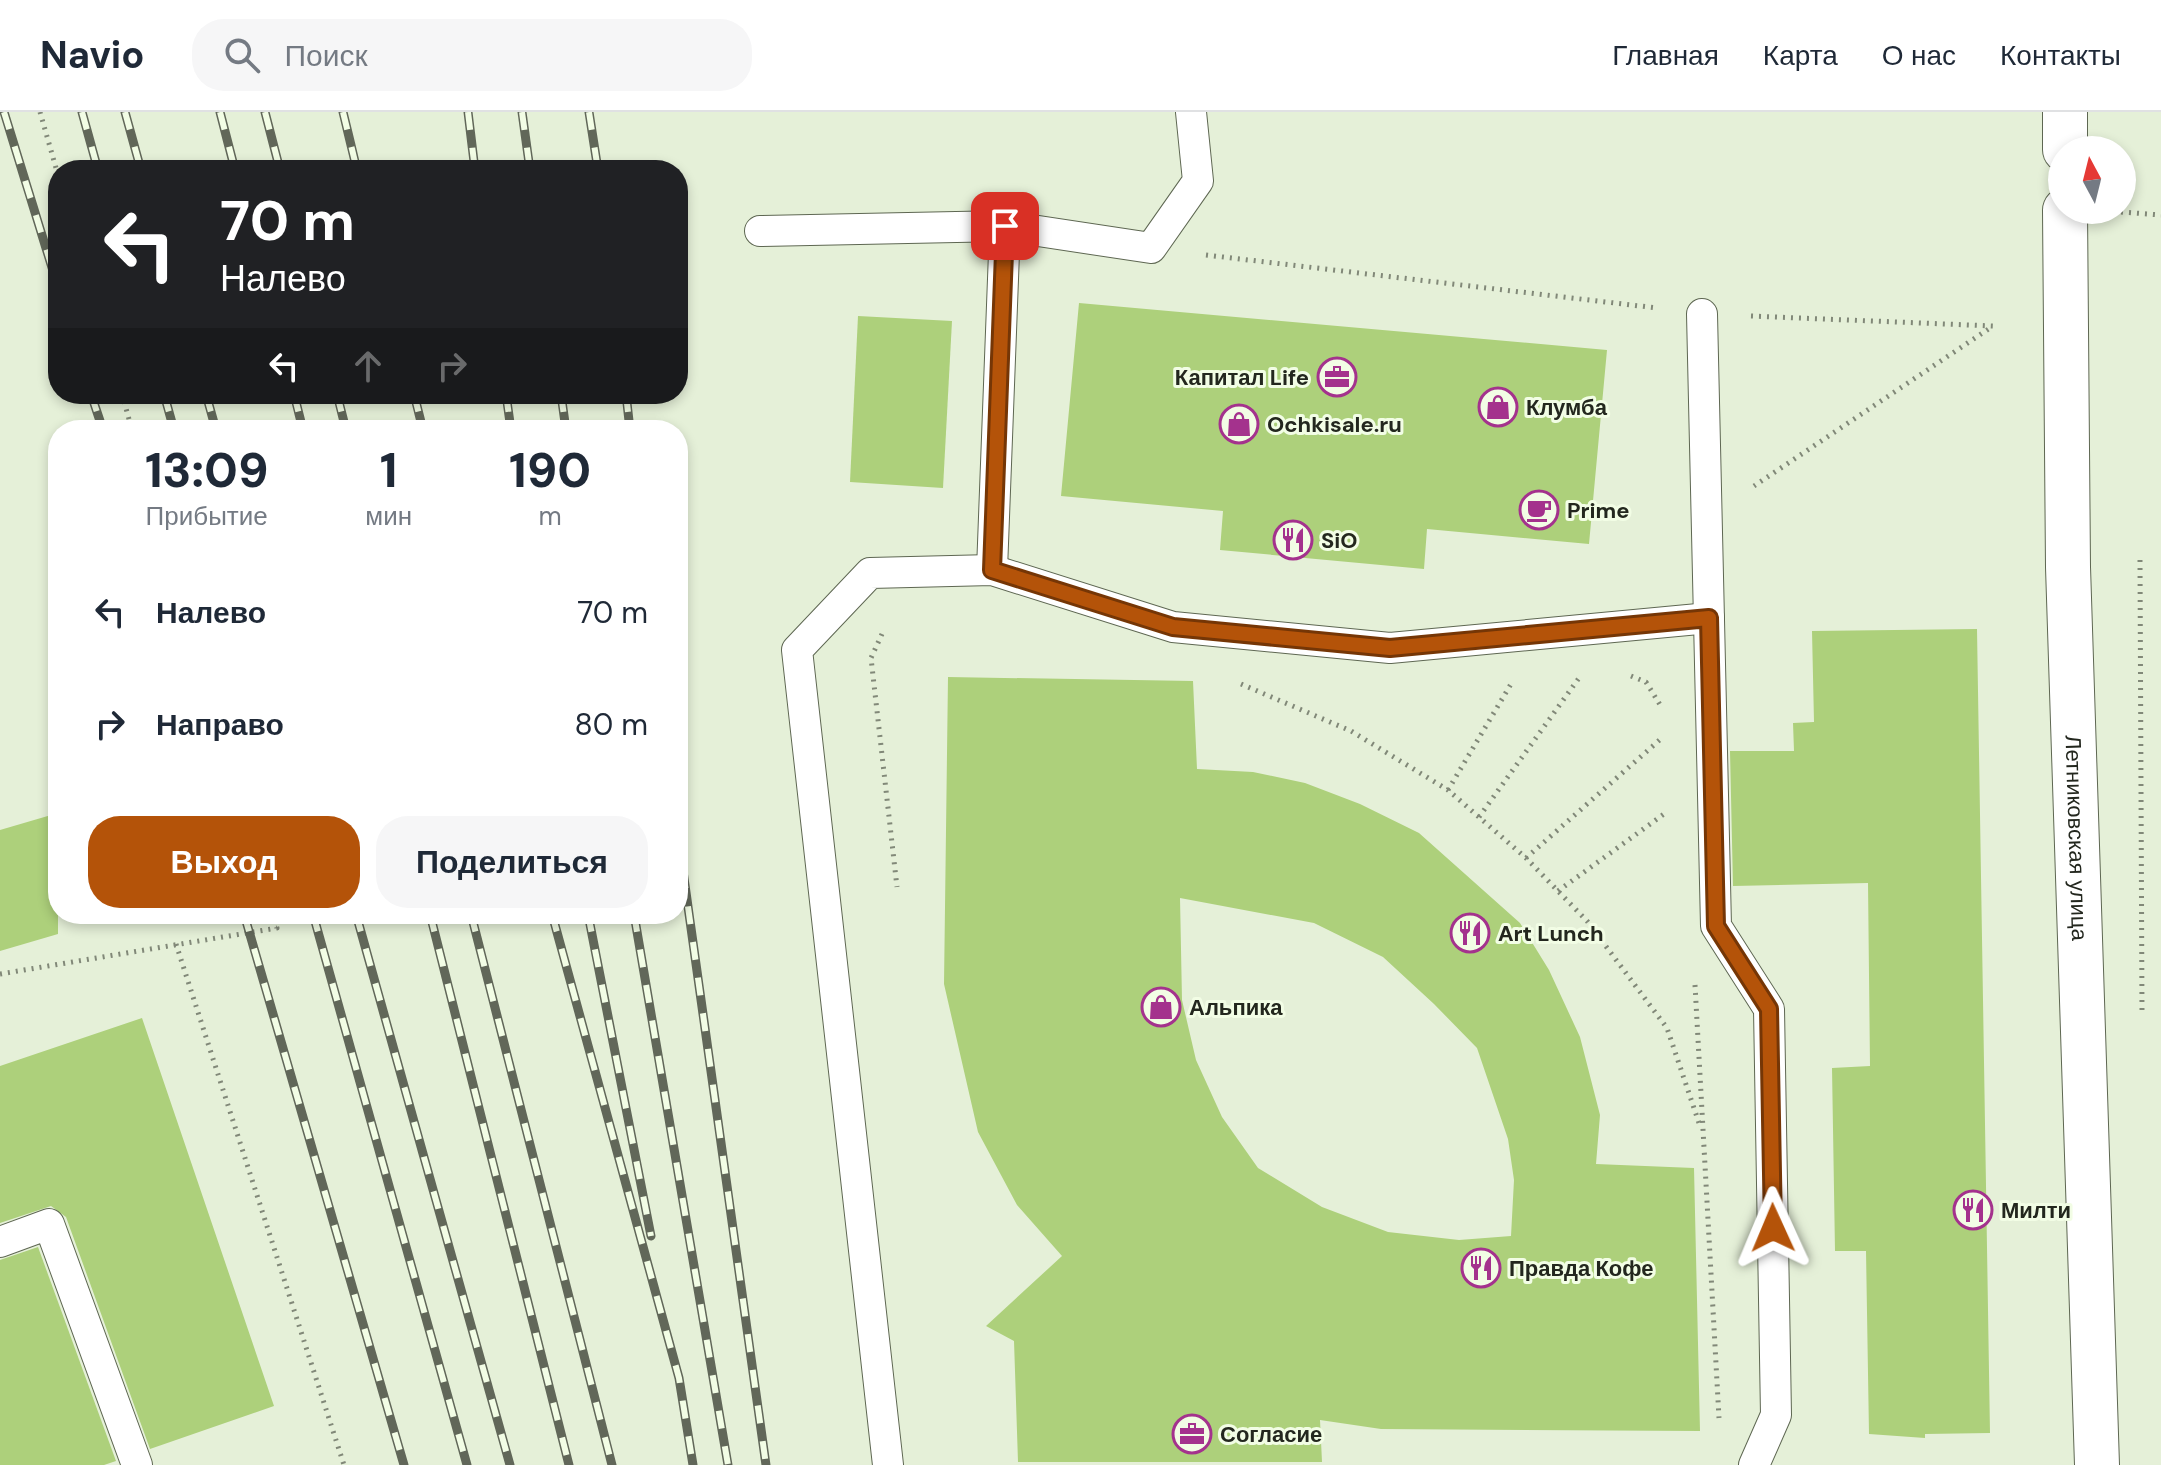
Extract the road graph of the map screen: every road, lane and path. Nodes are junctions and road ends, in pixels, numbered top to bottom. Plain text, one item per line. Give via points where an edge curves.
1 (40, 112) edge
2 (1191, 112) edge
3 (2065, 112) edge
4 (2065, 136) edge
5 (54, 160) edge
6 (2136, 213) edge
7 (2161, 215) edge
8 (2065, 224) edge
9 (1005, 226) junction
10 (760, 231) dead end
11 (1151, 248) junction
12 (1702, 314) junction
13 (1707, 518) junction
14 (992, 570) junction
15 (1709, 618) junction
16 (886, 623) dead end
17 (1619, 671) dead end
18 (1583, 673) dead end
19 (1515, 677) dead end
20 (1250, 678) dead end
21 (1667, 716) dead end
22 (1674, 727) dead end
23 (1448, 790) junction
24 (1676, 806) dead end
25 (1479, 817) junction
26 (1526, 858) junction
27 (897, 887) dead end
28 (1558, 891) junction
29 (276, 924) edge
30 (176, 944) junction
31 (1695, 972) dead end
32 (0, 974) edge
33 (1701, 1131) junction
34 (0, 1242) edge
35 (1720, 1422) dead end
36 (137, 1465) edge
37 (344, 1465) edge
38 (888, 1465) edge
39 (1754, 1465) edge
40 (2097, 1465) edge

1 - 5 path
2 - 11 lane via 1198,181
3 - 4 street
6 - 7 path
8 - 40 street, Летниковская улица via 2068,567
9 - 10 lane
9 - 11 lane
9 - 14 lane
11 - 12 path
12 - 13 lane
12 - 13 path via 1993,326
13 - 15 lane
14 - 15 lane via 1173,627 1390,648
14 - 38 lane via 870,573 797,650
15 - 39 lane via 1716,926 1769,1009 1776,1415
16 - 27 path via 871,658
17 - 21 path via 1646,682
18 - 25 path
19 - 23 path
20 - 23 path via 1235,679 1351,731
22 - 26 path
23 - 25 path
24 - 28 path
25 - 26 path
26 - 28 path
28 - 33 path via 1587,921 1667,1028
29 - 30 path via 277,928
30 - 32 path
30 - 37 path
31 - 33 path
33 - 35 path
34 - 36 lane via 49,1224

